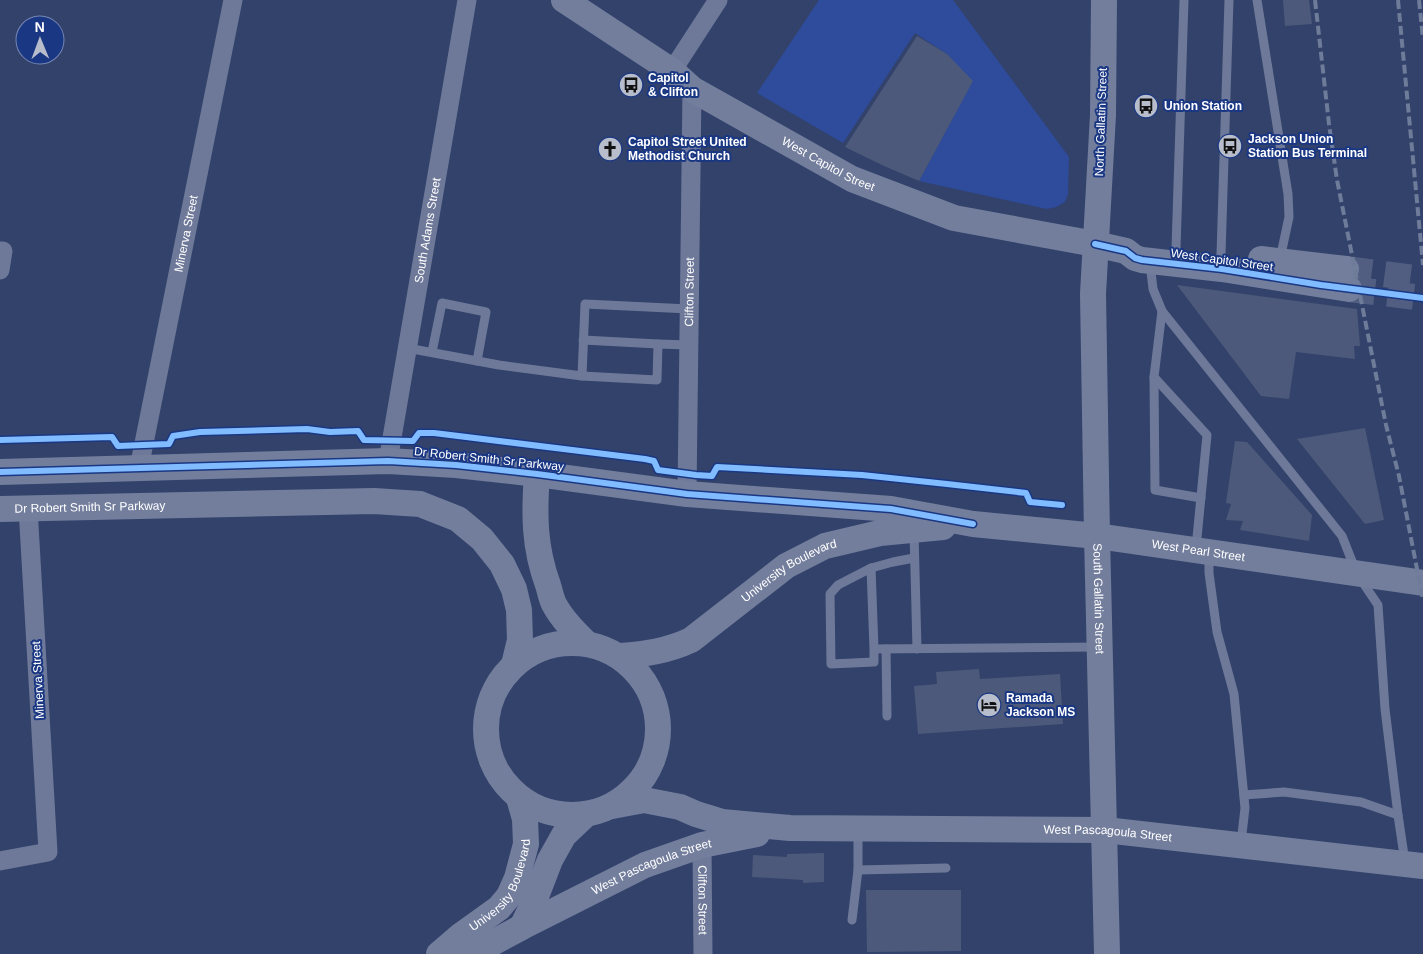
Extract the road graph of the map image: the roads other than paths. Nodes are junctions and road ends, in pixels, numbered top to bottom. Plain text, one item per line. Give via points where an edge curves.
1 (233, 0) edge
2 (467, 0) edge
3 (564, 0) edge
4 (718, 0) edge
5 (1104, 0) edge
6 (1184, 0) edge
7 (1230, 0) edge
8 (1257, 0) edge
9 (672, 72) junction
10 (692, 89) junction
11 (1096, 244) junction
12 (1176, 248) junction
13 (0, 251) edge
14 (1126, 251) junction
15 (1221, 254) junction
16 (1150, 262) junction
17 (0, 270) edge
18 (1277, 270) junction
19 (1347, 279) tunnel mouth
20 (689, 309) junction
21 (1162, 311) junction
22 (584, 340) junction
23 (658, 344) junction
24 (689, 345) junction
25 (407, 348) junction
26 (432, 352) junction
27 (477, 361) junction
28 (582, 376) junction
29 (1154, 377) junction
30 (388, 461) junction
31 (139, 468) junction
32 (0, 472) edge
33 (537, 474) junction
34 (687, 494) junction
35 (1201, 498) junction
36 (28, 508) junction
37 (0, 509) edge
38 (973, 524) junction
39 (914, 530) junction
40 (1097, 536) junction
41 (1202, 552) junction
42 (914, 558) junction
43 (872, 568) junction
44 (1357, 574) junction
45 (1423, 583) edge
46 (586, 643) junction
47 (1100, 647) junction
48 (874, 649) junction
49 (886, 649) junction
50 (917, 649) junction
51 (620, 656) junction
52 (514, 665) junction
53 (888, 716) dead end
54 (1244, 795) junction
55 (519, 798) junction
56 (612, 806) junction
57 (585, 815) junction
58 (1398, 815) junction
59 (790, 828) junction
60 (858, 828) junction
61 (1104, 830) junction
62 (702, 845) junction
63 (1241, 846) junction
64 (0, 860) edge
65 (1414, 865) edge
66 (946, 868) dead end
67 (858, 870) junction
68 (852, 920) dead end
69 (522, 927) junction
70 (439, 954) edge
71 (472, 954) edge
72 (703, 954) edge
73 (1108, 954) edge

1 - 31 street, Minerva Street
2 - 25 street, South Adams Street
3 - 9 main road, West Capitol Street
4 - 9 street
5 - 11 main road, North Gallatin Street via 1103,115
6 - 12 lane
7 - 15 lane
8 - 18 lane via 1288,194 1289,217
9 - 10 main road, West Capitol Street
10 - 11 main road, West Capitol Street via 852,179 954,218
10 - 20 street, Clifton Street
11 - 14 main road, West Capitol Street
11 - 40 main road, South Gallatin Street via 1093,294
12 - 14 main road, West Capitol Street via 1141,244
12 - 15 main road, West Capitol Street
13 - 17 street
14 - 16 main road, West Capitol Street via 1134,258
15 - 18 main road, West Capitol Street
16 - 18 main road, West Capitol Street
16 - 21 lane via 1153,289
18 - 19 main road, West Capitol Street
20 - 22 lane via 585,304
20 - 24 street, Clifton Street
21 - 29 lane
21 - 44 lane via 1342,536
22 - 23 lane
22 - 28 lane
23 - 24 lane
23 - 28 lane via 658,380
24 - 34 street, Clifton Street
25 - 26 lane
25 - 30 street, South Adams Street
26 - 27 lane
26 - 27 lane via 442,303 486,312
27 - 28 lane
29 - 35 lane via 1207,435
29 - 35 lane via 1155,490
30 - 31 main road, Dr Robert Smith Sr Parkway
30 - 33 main road, Dr Robert Smith Sr Parkway
31 - 32 main road, Dr Robert Smith Sr Parkway
33 - 34 main road, Dr Robert Smith Sr Parkway
33 - 46 main road, Dr Robert Smith Sr Parkway via 536,539 541,565 554,604
34 - 38 main road, Dr Robert Smith Sr Parkway via 891,509
35 - 41 lane
36 - 37 main road, Dr Robert Smith Sr Parkway
36 - 52 main road, Dr Robert Smith Sr Parkway via 420,504 458,519 482,539 502,564 514,589 519,610 520,640
36 - 64 street, Minerva Street via 48,852
38 - 39 main road, University Boulevard
38 - 40 main road, West Pearl Street
39 - 42 lane
39 - 51 main road, University Boulevard via 880,533 825,546 786,566 691,640 647,654
40 - 41 main road, West Pearl Street
40 - 47 main road, South Gallatin Street
41 - 44 main road, West Pearl Street
41 - 54 lane via 1209,573 1217,632 1234,694
42 - 43 lane
42 - 50 lane
43 - 48 lane
43 - 48 lane via 838,585 830,594 831,664 874,662
44 - 45 main road, West Pearl Street
44 - 58 lane via 1378,605 1385,709
46 - 51 main road
46 - 52 main road via 564,642 539,649
47 - 50 lane
47 - 61 main road, South Gallatin Street
48 - 49 lane
49 - 50 lane
49 - 53 lane
51 - 56 main road via 646,681 660,722 659,739 649,771 628,796
52 - 55 main road via 491,698 485,726 488,751 497,772
54 - 58 lane via 1284,792 1360,802
54 - 63 lane
55 - 57 main road via 536,808 565,815
55 - 70 main road, University Boulevard via 525,818 526,844 509,896 499,908
56 - 57 main road
56 - 59 main road, West Pascagoula Street via 644,800 680,807 722,822
57 - 69 main road via 564,835
58 - 65 lane
59 - 60 main road, West Pascagoula Street
59 - 62 main road, West Pascagoula Street
60 - 61 main road, West Pascagoula Street
60 - 67 lane
61 - 63 main road, West Pascagoula Street
61 - 73 main road, South Gallatin Street
62 - 69 main road, West Pascagoula Street via 645,865
62 - 72 street, Clifton Street
63 - 65 main road, West Pascagoula Street
66 - 67 lane
67 - 68 lane
69 - 71 main road, University Boulevard

